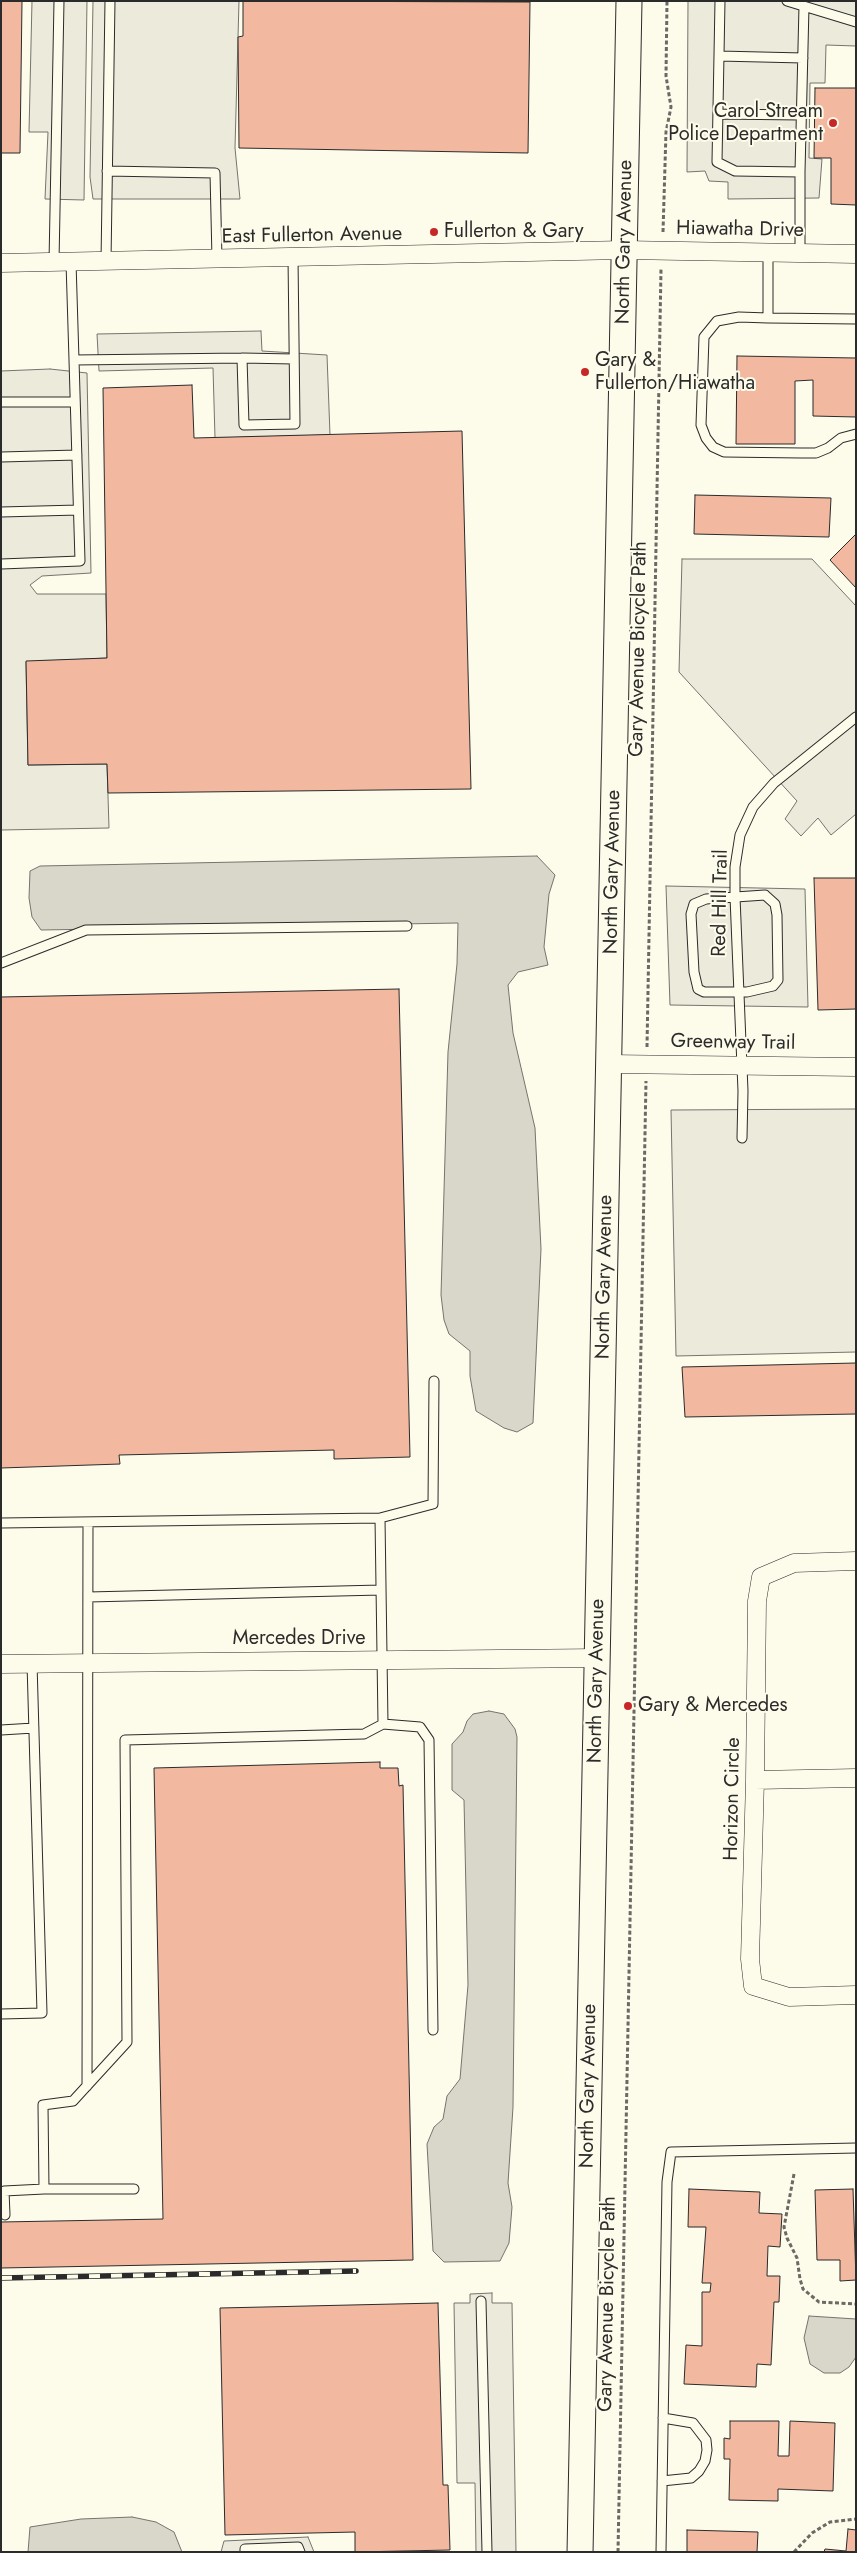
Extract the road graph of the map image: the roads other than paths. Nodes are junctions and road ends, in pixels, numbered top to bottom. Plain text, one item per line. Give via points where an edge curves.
1 (59, 1) edge
2 (110, 1) edge
3 (629, 1) edge
4 (720, 1) edge
5 (787, 1) edge
6 (804, 6) junction
7 (856, 22) edge
8 (719, 56) junction
9 (803, 58) junction
10 (718, 114) junction
11 (801, 115) junction
12 (108, 171) junction
13 (800, 172) junction
14 (624, 250) junction
15 (768, 252) junction
16 (800, 253) junction
17 (856, 254) edge
18 (292, 257) junction
19 (216, 259) junction
20 (106, 261) junction
21 (63, 262) junction
22 (1, 263) edge
23 (768, 318) junction
24 (856, 319) edge
25 (242, 358) junction
26 (294, 359) junction
27 (74, 360) junction
28 (1, 402) edge
29 (75, 402) junction
30 (856, 434) edge
31 (77, 455) junction
32 (1, 456) edge
33 (78, 510) junction
34 (1, 512) edge
35 (1, 564) edge
36 (856, 717) edge
37 (735, 897) junction
38 (408, 926) dead end
39 (1, 963) edge
40 (739, 992) junction
41 (609, 1064) junction
42 (742, 1065) junction
43 (856, 1066) edge
44 (742, 1138) dead end
45 (434, 1381) dead end
46 (380, 1518) junction
47 (88, 1522) junction
48 (1, 1523) edge
49 (856, 1562) edge
50 (381, 1590) junction
51 (88, 1597) junction
52 (598, 1658) junction
53 (382, 1660) junction
54 (88, 1662) junction
55 (32, 1663) junction
56 (1, 1664) edge
57 (383, 1724) junction
58 (34, 1728) junction
59 (1, 1730) edge
60 (856, 1778) edge
61 (755, 1780) junction
62 (856, 1995) edge
63 (1, 2014) edge
64 (433, 2030) dead end
65 (87, 2086) junction
66 (856, 2148) edge
67 (44, 2189) junction
68 (134, 2189) dead end
69 (5, 2215) dead end
70 (481, 2301) dead end
71 (663, 2418) junction
72 (662, 2481) junction
73 (244, 2552) edge
74 (300, 2552) edge
75 (487, 2552) edge
76 (580, 2552) edge
77 (661, 2552) edge

1 - 21 lane
2 - 12 lane
3 - 14 street, North Gary Avenue
4 - 8 lane
5 - 6 lane
6 - 7 lane
6 - 9 lane
8 - 9 lane
8 - 10 lane
9 - 11 lane
10 - 11 lane
10 - 13 lane via 717,162 734,171
11 - 13 lane
12 - 19 lane via 215,173
12 - 20 lane
13 - 16 lane
14 - 15 street, Hiawatha Drive
14 - 18 street, East Fullerton Avenue
14 - 41 street, North Gary Avenue
15 - 16 street, Hiawatha Drive
15 - 23 lane
16 - 17 street, Hiawatha Drive
18 - 19 street, East Fullerton Avenue
18 - 26 lane
19 - 20 street, East Fullerton Avenue
20 - 21 street, East Fullerton Avenue
21 - 22 street, East Fullerton Avenue
21 - 27 lane
23 - 24 lane
23 - 30 lane via 739,317 717,321 704,337 701,425 706,438 713,447 724,452 816,453 841,438
25 - 26 lane
25 - 26 lane via 244,425 295,424
25 - 27 lane
27 - 29 lane
28 - 29 lane
29 - 31 lane
31 - 32 lane
31 - 33 lane
33 - 34 lane
33 - 35 lane via 80,561
36 - 37 lane, Red Hill Trail via 774,783 753,807 740,836
37 - 40 lane, Red Hill Trail
37 - 40 lane via 765,895 775,904 777,915 778,980 773,986
37 - 40 lane via 699,901 691,908 694,972 698,989 704,992
38 - 39 lane via 86,930
40 - 42 lane, Red Hill Trail
41 - 42 street, Greenway Trail
41 - 52 street, North Gary Avenue
42 - 43 street, Greenway Trail
42 - 44 lane, Red Hill Trail
45 - 46 lane via 433,1504
46 - 47 lane
46 - 50 lane
47 - 48 lane
47 - 51 lane
49 - 61 street, Horizon Circle via 794,1563 761,1577 757,1601
50 - 51 lane
50 - 53 lane
51 - 54 lane
52 - 53 street, Mercedes Drive
52 - 76 street, North Gary Avenue
53 - 54 street, Mercedes Drive
53 - 57 lane
54 - 55 street, Mercedes Drive
54 - 65 lane
55 - 56 street, Mercedes Drive
55 - 58 lane
57 - 64 lane via 420,1727 429,1740
57 - 65 lane via 364,1734 125,1740 127,2042
58 - 59 lane
58 - 63 lane via 42,2014
60 - 61 street
61 - 62 street, Horizon Circle via 752,1986 789,1996
65 - 67 lane via 73,2101 44,2105
66 - 71 lane via 671,2152 667,2182
67 - 68 lane
67 - 69 lane via 4,2190
70 - 75 lane
71 - 72 lane
71 - 72 lane via 694,2423 706,2440 707,2450 705,2462 691,2478
72 - 77 lane
73 - 74 lane via 245,2549 298,2547

